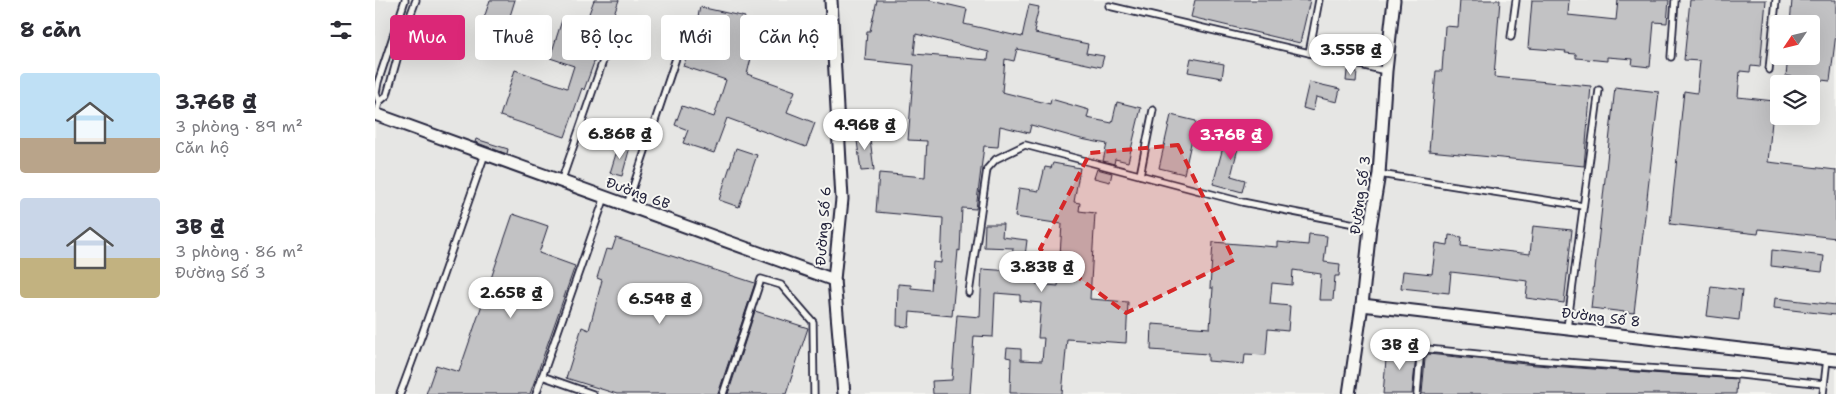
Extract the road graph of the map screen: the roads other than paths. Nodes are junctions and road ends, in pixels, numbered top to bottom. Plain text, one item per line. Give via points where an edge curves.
1 (405, 0) edge
2 (416, 0) edge
3 (831, 0) edge
4 (1319, 0) edge
5 (1393, 0) edge
6 (1516, 0) edge
7 (1675, 0) edge
8 (1776, 0) edge
9 (1109, 6) dead end
10 (1511, 37) dead end
11 (1309, 53) junction
12 (1671, 58) dead end
13 (603, 60) edge
14 (675, 60) edge
15 (1769, 70) dead end
16 (1386, 71) junction
17 (1599, 90) dead end
18 (379, 102) junction
19 (1153, 110) dead end
20 (375, 115) edge
21 (485, 154) junction
22 (1379, 174) junction
23 (1140, 175) junction
24 (561, 182) junction
25 (605, 197) junction
26 (627, 205) junction
27 (1583, 206) junction
28 (1370, 226) junction
29 (834, 280) junction
30 (969, 292) dead end
31 (1362, 305) junction
32 (1567, 328) junction
33 (1831, 359) edge
34 (542, 376) junction
35 (1824, 384) junction
36 (400, 394) edge
37 (536, 394) edge
38 (593, 394) edge
39 (723, 394) edge
40 (814, 394) edge
41 (844, 394) edge
42 (1349, 394) edge
43 (1417, 394) edge
44 (1823, 394) edge

1 - 18 lane via 378,82 376,93
2 - 18 lane via 387,95
3 - 29 street, Đường Số 6 via 843,199
4 - 11 lane
5 - 16 street, Đường Số 3
6 - 10 lane
7 - 12 lane
8 - 15 lane
9 - 11 lane
11 - 16 lane
13 - 24 lane
14 - 26 lane
16 - 22 street, Đường Số 3
17 - 27 lane
18 - 20 lane
19 - 23 lane
20 - 21 street, Đường 6B
21 - 24 street, Đường 6B
21 - 36 lane
22 - 27 lane
22 - 28 street, Đường Số 3
23 - 28 lane via 1242,202
23 - 30 lane via 1025,145 995,160 987,169
24 - 25 street, Đường 6B
25 - 26 street, Đường 6B
25 - 34 lane
26 - 29 street, Đường 6B
27 - 32 lane
28 - 31 street, Đường Số 3
29 - 41 street, Đường Số 6
31 - 32 street, Đường Số 8
31 - 42 street, Đường Số 3
32 - 33 street, Đường Số 8
33 - 35 lane
34 - 37 lane
34 - 38 lane
35 - 43 lane via 1427,349 1420,358
35 - 44 lane
39 - 40 lane via 761,279 781,285 813,322

